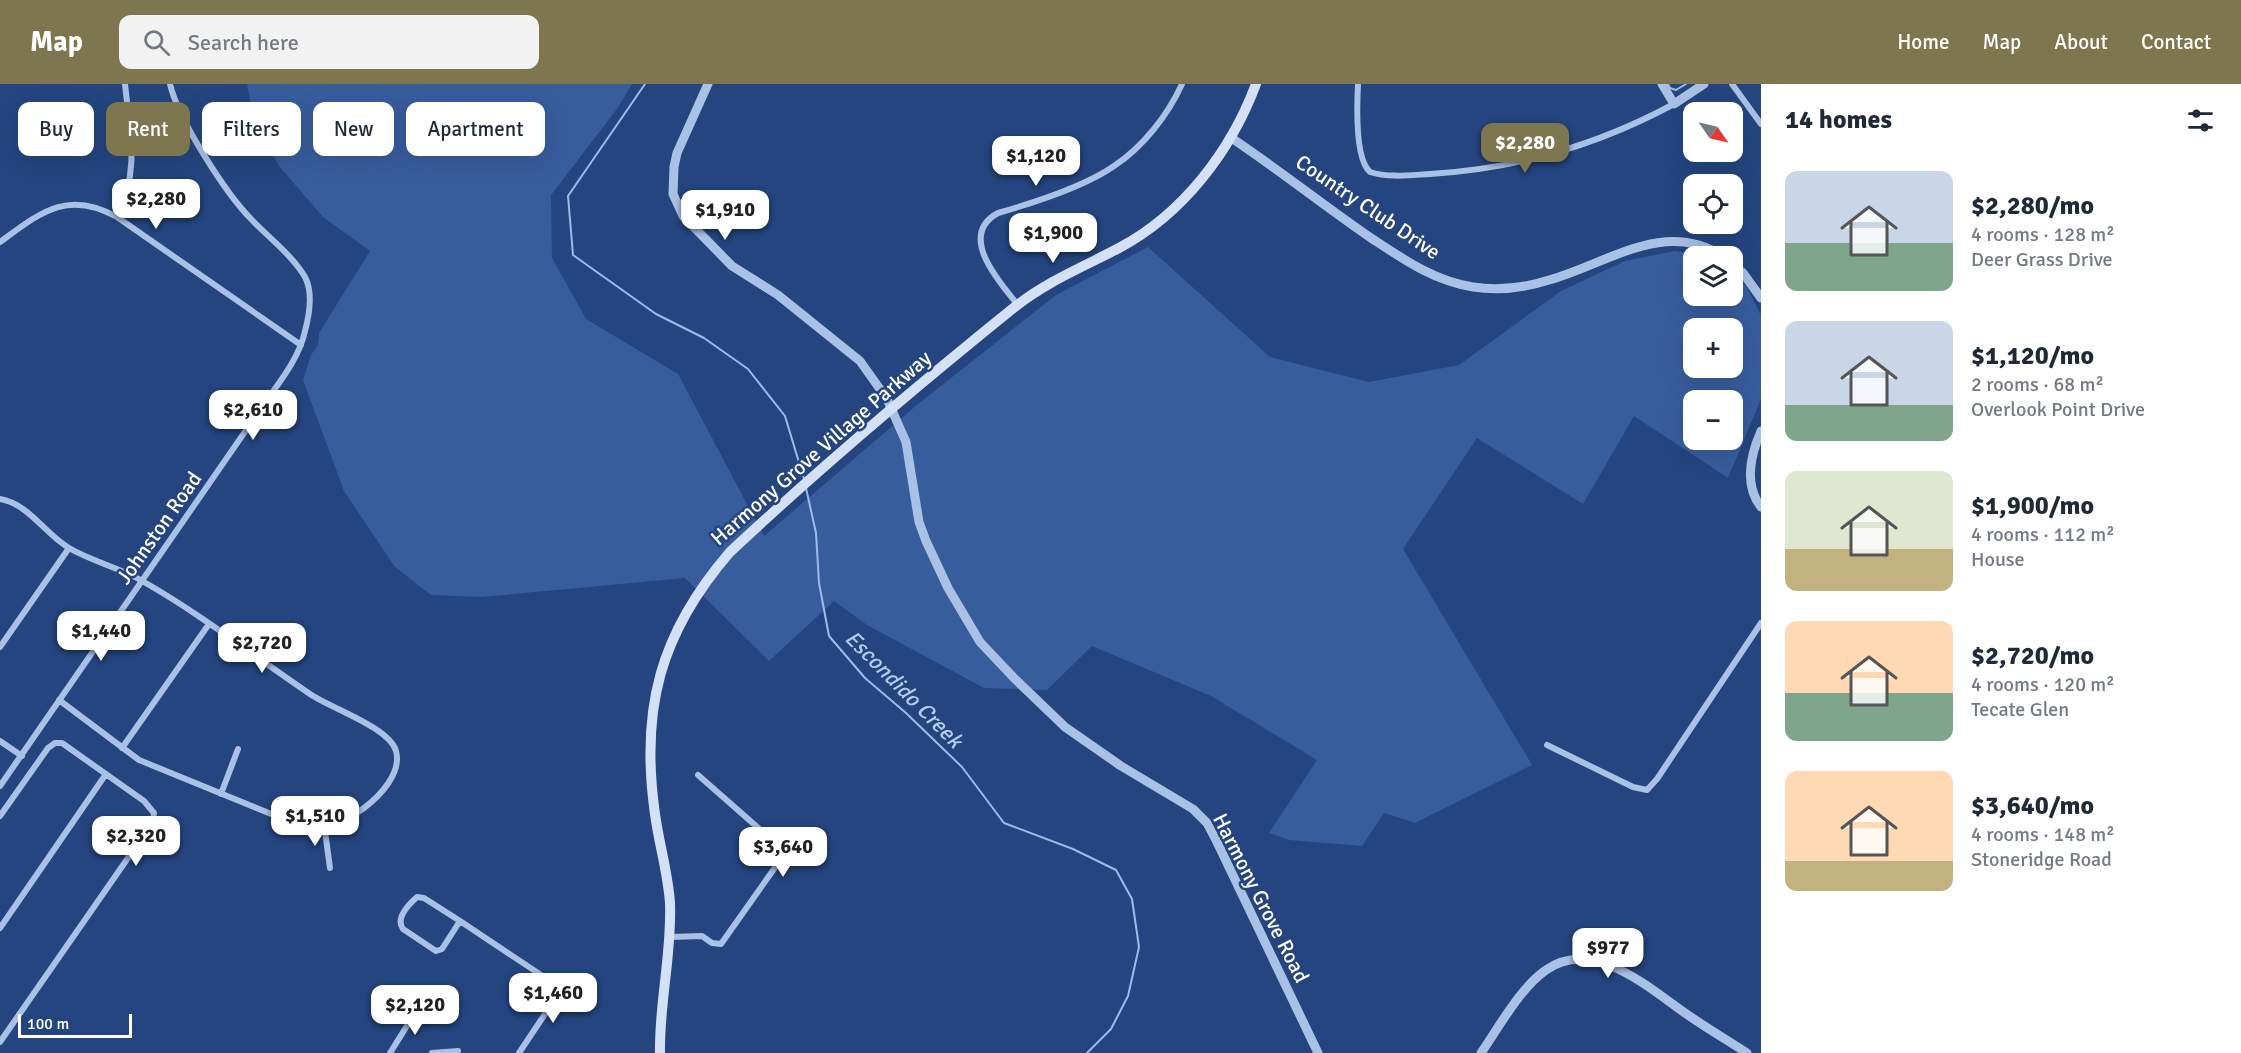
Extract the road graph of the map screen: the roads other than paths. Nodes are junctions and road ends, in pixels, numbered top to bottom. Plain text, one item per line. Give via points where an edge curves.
1 (125, 84) edge
2 (170, 84) edge
3 (708, 84) edge
4 (1182, 84) edge
5 (1256, 84) edge
6 (1358, 84) edge
7 (1662, 84) edge
8 (1704, 84) edge
9 (1732, 84) edge
10 (1674, 104) junction
11 (1761, 124) edge
12 (1230, 137) junction
13 (117, 217) junction
14 (0, 242) edge
15 (1701, 246) edge
16 (1743, 273) edge
17 (1761, 298) edge
18 (1018, 305) junction
19 (301, 345) junction
20 (892, 408) junction
21 (1761, 431) edge
22 (0, 499) edge
23 (1761, 507) edge
24 (69, 548) junction
25 (143, 581) junction
26 (1761, 623) edge
27 (209, 624) junction
28 (0, 647) edge
29 (59, 700) junction
30 (0, 741) edge
31 (1547, 745) dead end
32 (122, 748) junction
33 (238, 749) dead end
34 (22, 756) junction
35 (106, 774) junction
36 (698, 775) dead end
37 (0, 786) edge
38 (221, 794) junction
39 (0, 816) edge
40 (324, 824) junction
41 (330, 868) dead end
42 (460, 921) junction
43 (0, 928) edge
44 (671, 936) junction
45 (567, 981) dead end
46 (562, 989) junction
47 (420, 1005) dead end
48 (0, 1042) edge
49 (458, 1051) dead end
50 (390, 1053) edge
51 (432, 1053) edge
52 (519, 1053) edge
53 (660, 1053) edge
54 (1318, 1053) edge
55 (1481, 1053) edge
56 (1747, 1053) edge

1 - 13 street via 131,180
2 - 19 street, Johnston Road via 173,97 212,168 250,218 306,278 309,300
3 - 20 street, Harmony Grove Road via 674,167 673,194 683,216 732,267 778,295 860,361
4 - 18 street via 1148,134 1116,165 1089,180 998,213 983,226 982,251
5 - 12 main road
6 - 10 street via 1357,114 1364,163 1370,172 1385,175 1462,171 1540,158 1616,132
7 - 10 street
8 - 10 street
9 - 11 street
12 - 15 street, Country Club Drive via 1416,267 1472,287 1507,290 1550,280 1644,244 1689,242
12 - 18 main road, Harmony Grove Village Parkway via 1198,183 1155,224 1119,248 1051,282
13 - 14 street via 89,205 57,206
13 - 19 street
16 - 17 street
18 - 20 main road, Harmony Grove Village Parkway
19 - 25 street, Johnston Road
20 - 44 main road, Harmony Grove Village Parkway via 730,552 691,603 675,635 653,702 649,745 655,815 670,900
20 - 54 street, Harmony Grove Road via 909,453 919,522 971,628 996,660 1065,727 1202,817
21 - 23 street via 1753,450 1750,474
22 - 24 street via 18,505
24 - 25 street
24 - 28 street
25 - 27 street
25 - 29 street, Johnston Road
26 - 31 street via 1647,790 1633,787
27 - 32 street
27 - 40 street via 311,695 383,735 396,751 393,776 375,798 353,815
29 - 32 street
29 - 34 street, Johnston Road
30 - 34 street
32 - 38 street via 151,766
33 - 38 street
34 - 37 street, Johnston Road
35 - 39 street via 62,743 55,743
35 - 43 street
35 - 48 street via 150,806 153,822
36 - 44 street via 780,847 782,854 721,944 702,936
38 - 40 street via 291,822 307,826
40 - 41 street
42 - 42 street via 417,897 400,918 400,925 436,951 442,949
42 - 46 street
44 - 53 main road, Harmony Grove Village Parkway
45 - 46 street
46 - 52 street
47 - 50 street
49 - 51 street
55 - 56 street via 1518,999 1546,970 1573,960 1592,960 1629,973

